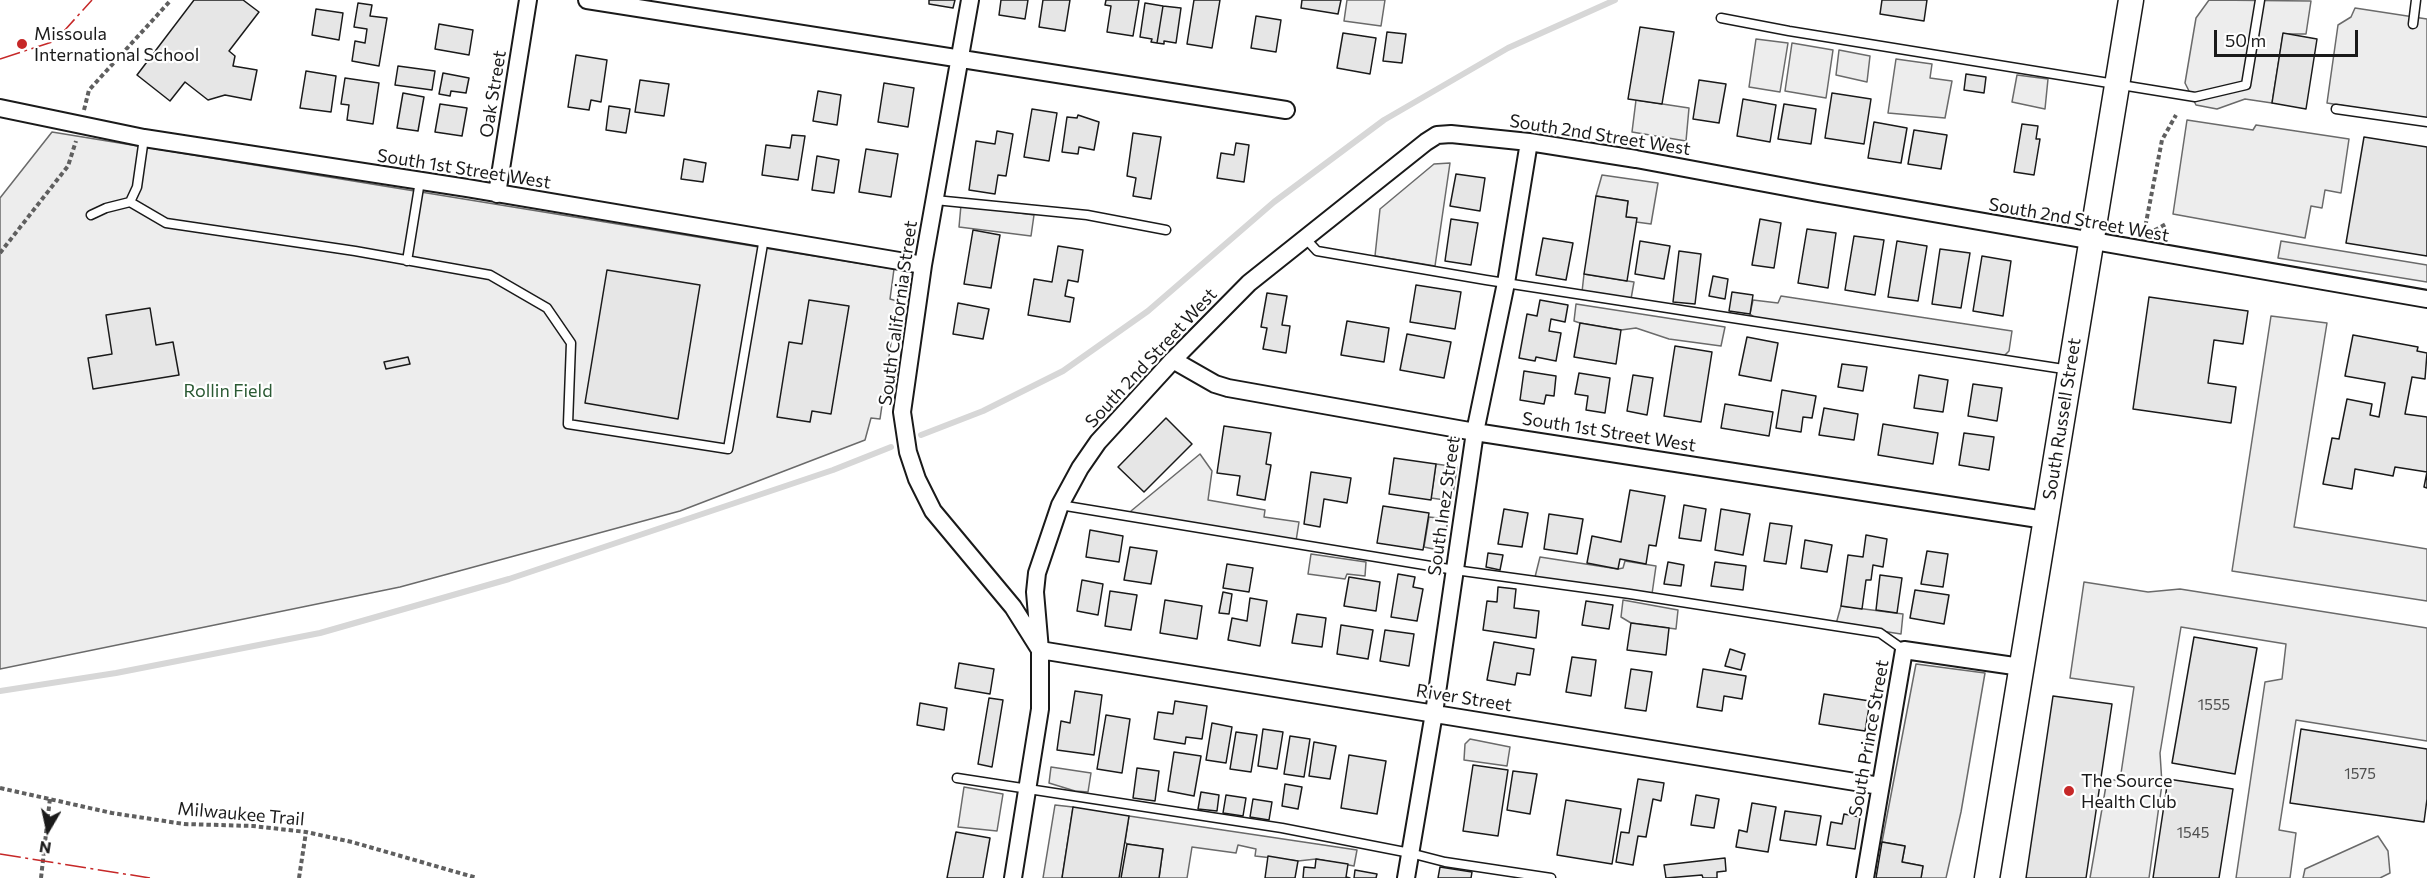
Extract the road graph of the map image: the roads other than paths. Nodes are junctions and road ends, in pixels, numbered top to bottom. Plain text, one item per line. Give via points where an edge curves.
1 (528, 0) edge
2 (586, 0) edge
3 (970, 0) edge
4 (2131, 0) edge
5 (2260, 0) edge
6 (2416, 0) edge
7 (1721, 18) dead end
8 (2413, 24) dead end
9 (959, 59) junction
10 (2117, 85) junction
11 (0, 108) edge
12 (2336, 108) dead end
13 (1286, 110) dead end
14 (2427, 122) edge
15 (144, 138) junction
16 (1529, 142) junction
17 (420, 181) junction
18 (497, 194) junction
19 (935, 200) junction
20 (130, 202) junction
21 (91, 215) dead end
22 (1166, 230) dead end
23 (764, 238) junction
24 (1305, 238) junction
25 (2091, 242) junction
26 (407, 261) junction
27 (923, 265) junction
28 (1506, 283) junction
29 (2427, 299) edge
30 (1173, 360) junction
31 (2070, 370) junction
32 (1475, 432) junction
33 (1060, 505) junction
34 (2046, 520) junction
35 (1455, 570) junction
36 (1040, 650) junction
37 (1904, 650) junction
38 (2021, 667) junction
39 (1434, 713) junction
40 (957, 778) dead end
41 (1880, 786) junction
42 (1028, 788) junction
43 (1993, 837) junction
44 (1410, 853) junction
45 (1013, 878) edge
46 (1406, 878) edge
47 (1551, 878) edge
48 (1865, 878) edge
49 (1973, 878) edge
50 (1987, 878) edge
51 (1999, 878) edge

1 - 18 street, Oak Street
2 - 9 street
3 - 9 street, South California Street
4 - 10 main road, South Russell Street
5 - 10 lane via 2246,85 2194,97
6 - 8 lane
7 - 10 lane
9 - 13 street
9 - 19 street, South California Street
10 - 25 main road, South Russell Street
11 - 15 street, South 1st Street West
12 - 14 lane
15 - 17 street, South 1st Street West
15 - 20 lane via 137,187
16 - 24 street, South 2nd Street West via 1437,135
16 - 25 street, South 2nd Street West
16 - 28 street, South Inez Street
17 - 18 street, South 1st Street West
17 - 26 lane
18 - 23 street, South 1st Street West
19 - 22 lane via 1087,215
19 - 27 street, South California Street
20 - 21 lane
20 - 26 lane via 166,223
23 - 26 lane via 728,449 568,424 571,343 547,308 490,275
23 - 27 street, South 1st Street West
24 - 28 lane via 1317,251
24 - 30 street, South 2nd Street West via 1249,284
25 - 29 street, South 2nd Street West
25 - 31 main road, South Russell Street
27 - 36 street, South California Street via 902,412 908,452 933,511 1012,607
28 - 31 lane
28 - 32 street, South Inez Street
30 - 32 street, South 1st Street West via 1228,388
30 - 33 street, South 2nd Street West via 1098,442
31 - 34 main road, South Russell Street
32 - 34 street, South 1st Street West
32 - 35 street, South Inez Street
33 - 35 lane
33 - 36 street, South 2nd Street West via 1037,573
34 - 38 main road, South Russell Street
35 - 37 lane via 1880,633
35 - 39 street, South Inez Street
36 - 39 street, River Street
36 - 42 street via 1040,709
37 - 38 street, South Prince Street
37 - 41 street, South Prince Street
38 - 43 main road, South Russell Street
39 - 41 street, River Street
39 - 44 street, South Inez Street
40 - 42 lane
41 - 48 street, South Prince Street
42 - 44 lane via 1282,828
42 - 45 street
43 - 49 main road, South Russell Street
43 - 50 main road
43 - 51 main road, South Russell Street
44 - 46 street, South Inez Street
44 - 47 lane

